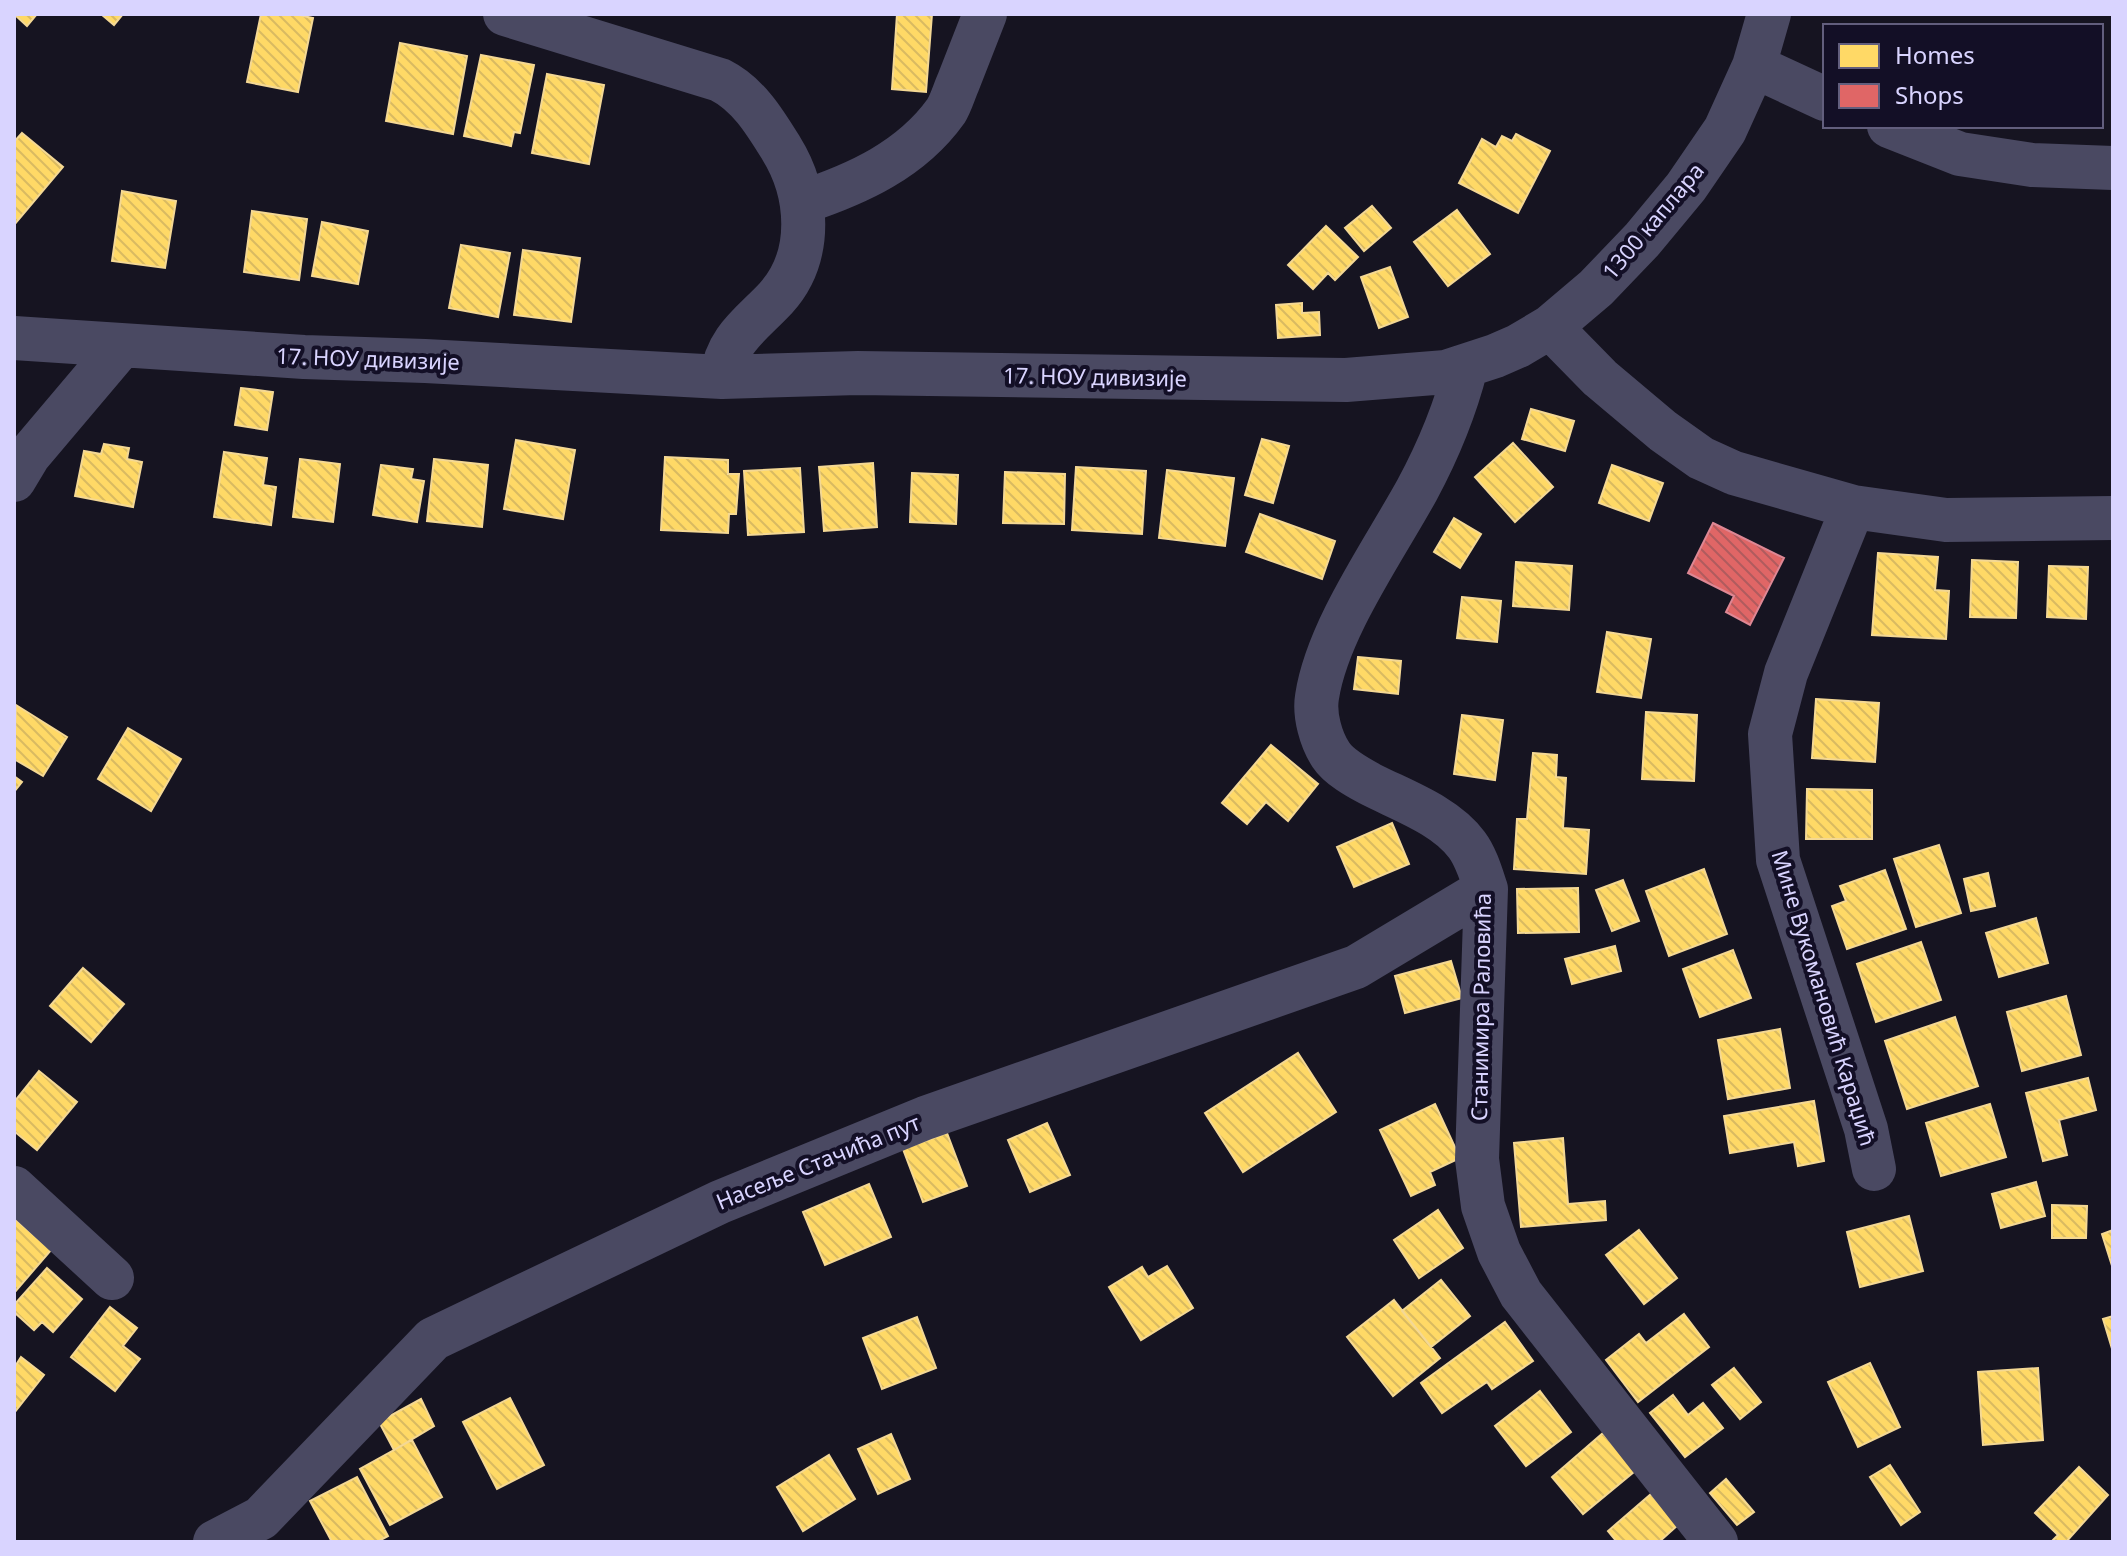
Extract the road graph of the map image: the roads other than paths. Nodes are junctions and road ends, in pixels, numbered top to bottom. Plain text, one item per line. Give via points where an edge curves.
1 (505, 14) edge
2 (985, 14) edge
3 (1769, 14) edge
4 (1754, 66) junction
5 (1823, 98) edge
6 (1894, 128) edge
7 (2113, 168) edge
8 (803, 202) junction
9 (1550, 327) junction
10 (14, 338) edge
11 (122, 345) junction
12 (1466, 367) junction
13 (722, 377) junction
14 (14, 480) edge
15 (1853, 507) junction
16 (2113, 518) edge
17 (1486, 889) junction
18 (1874, 1169) dead end
19 (14, 1188) edge
20 (112, 1278) dead end
21 (215, 1542) edge
22 (1716, 1542) edge

1 - 8 street via 729,84 777,142
2 - 8 street via 947,110 925,134 876,173
3 - 4 street, 1300 каплара
4 - 5 street
4 - 9 street, 1300 каплара via 1725,130 1686,187 1619,265
6 - 7 street via 1960,154 2032,165
8 - 13 street via 796,264 777,296 733,342
9 - 12 street, 1300 каплара
9 - 15 street via 1600,378 1701,458 1734,473
10 - 11 street, 17. НОУ дивизије
11 - 13 street, 17. НОУ дивизије
11 - 14 street
12 - 13 street, 17. НОУ дивизије via 1346,380 858,373
12 - 17 street, Станимира Раловића via 1436,453 1333,645 1316,700 1319,729 1331,756 1355,776 1437,819 1466,843
15 - 16 street via 1946,520
15 - 18 street, Мине Вукомановић Караџић via 1786,673 1770,734 1778,860 1866,1129
17 - 21 street, Насеље Стачића пут via 1356,967 925,1118 720,1202 433,1339 261,1518
17 - 22 street, Станимира Раловића via 1477,1159 1487,1218 1521,1294
19 - 20 street

